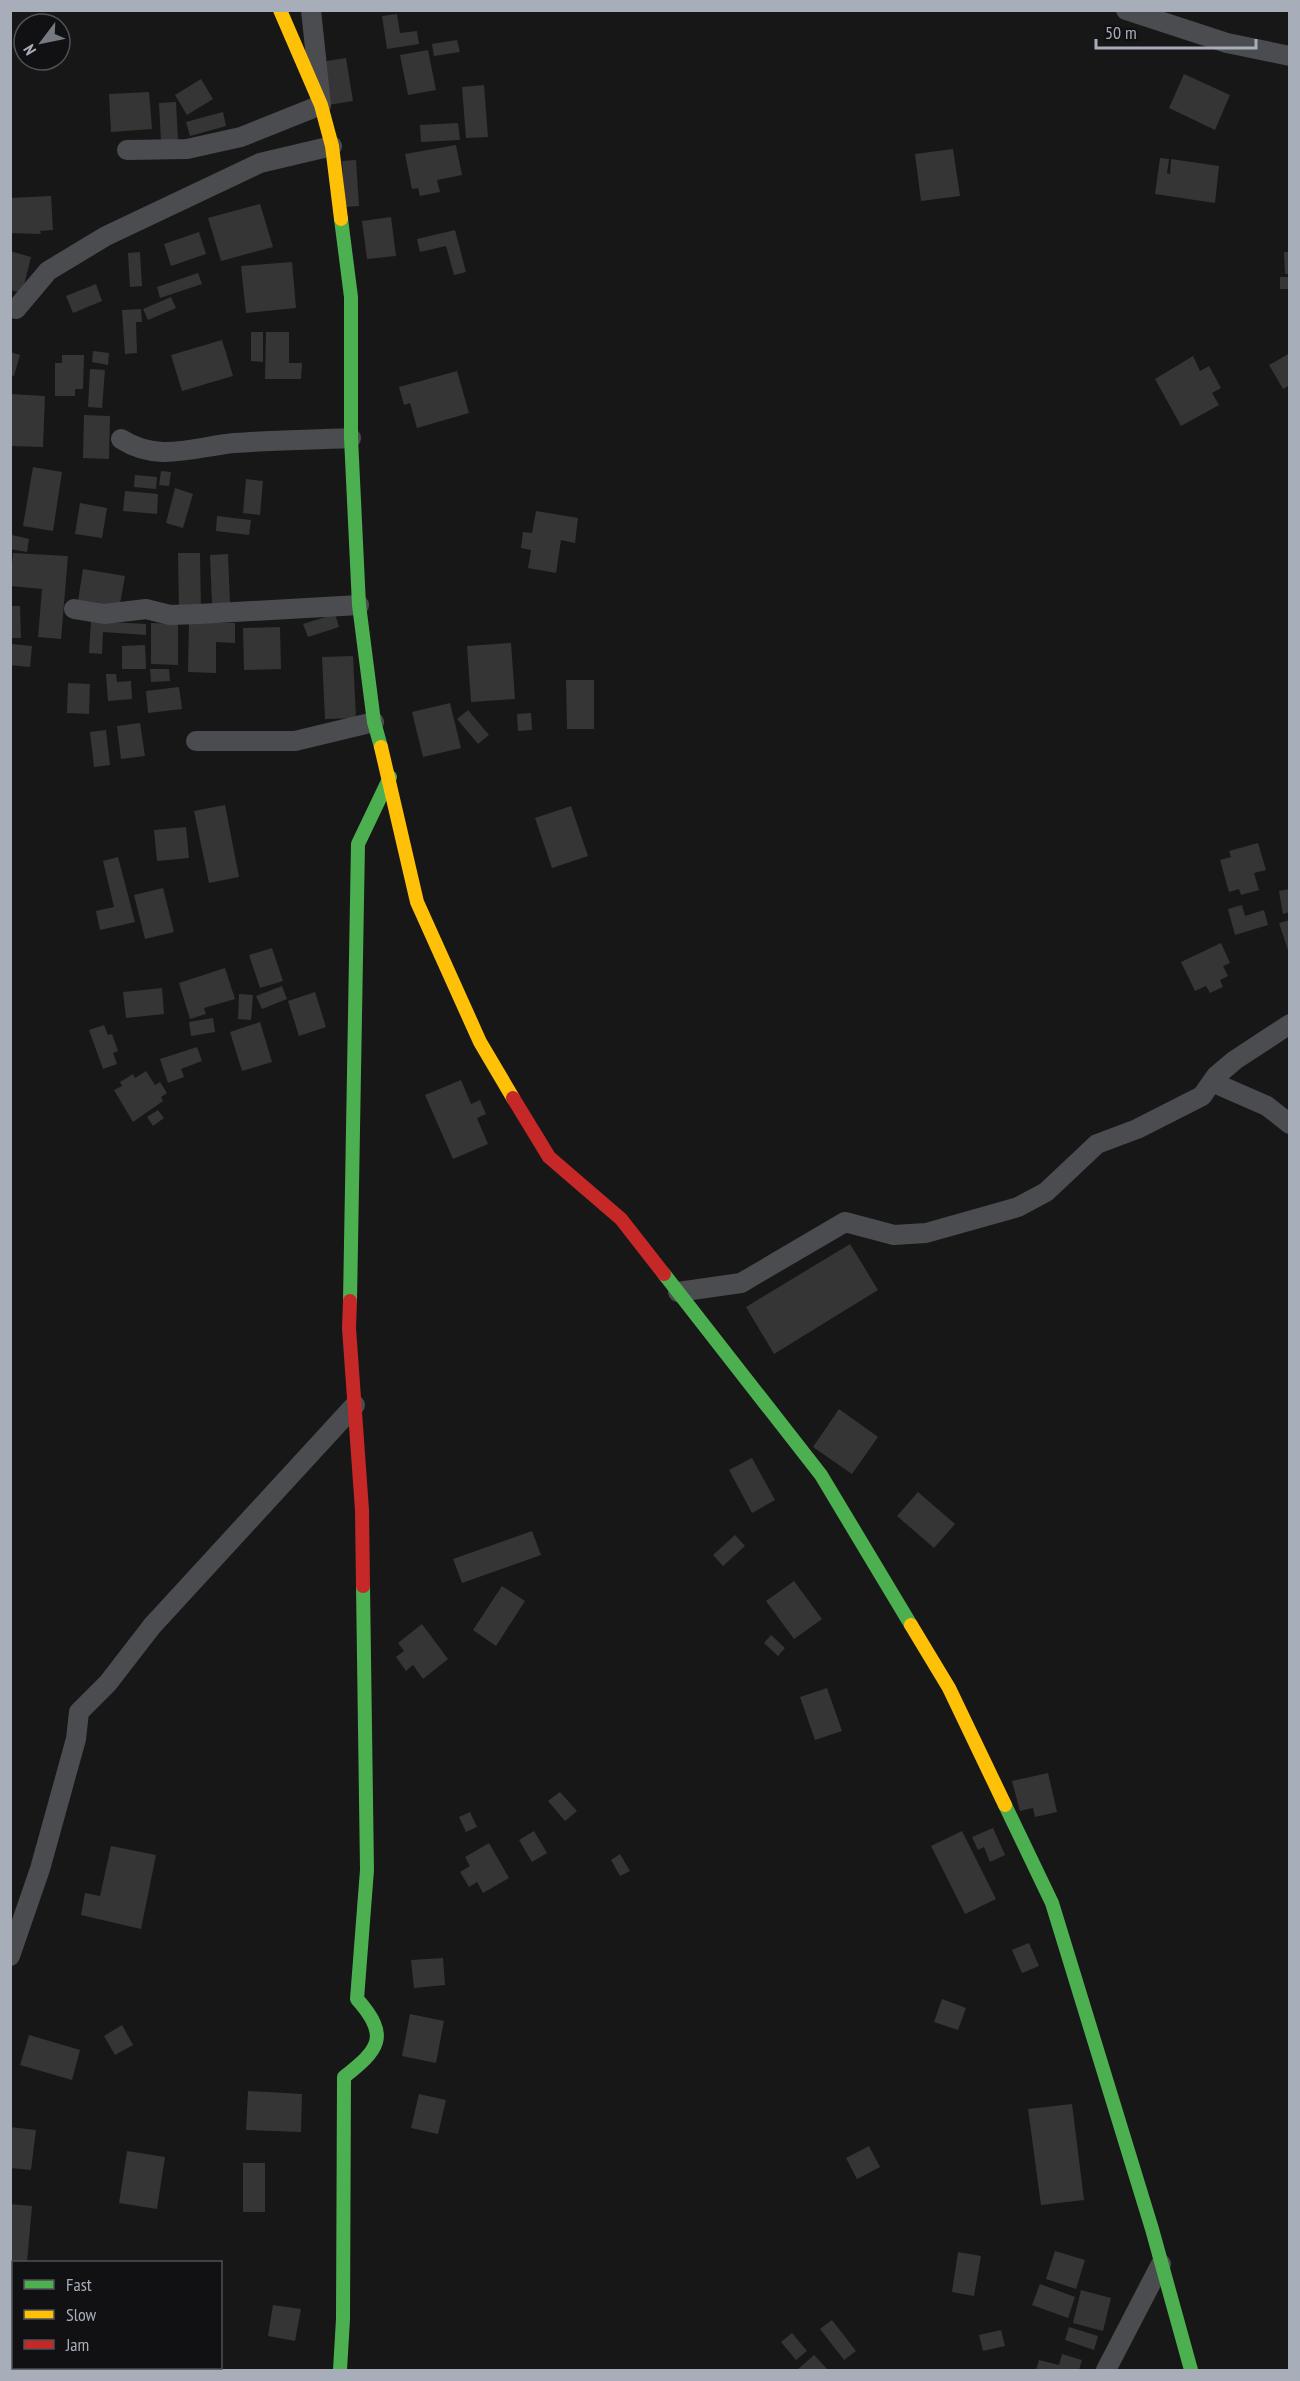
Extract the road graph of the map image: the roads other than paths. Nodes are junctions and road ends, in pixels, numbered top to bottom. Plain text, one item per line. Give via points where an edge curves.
1 (280, 10) edge
2 (311, 10) edge
3 (1126, 10) edge
4 (1290, 56) edge
5 (321, 105) junction
6 (332, 146) junction
7 (127, 150) dead end
8 (16, 309) dead end
9 (351, 438) junction
10 (121, 439) dead end
11 (359, 605) junction
12 (74, 609) dead end
13 (374, 722) junction
14 (196, 741) dead end
15 (390, 777) junction
16 (1290, 1023) edge
17 (1212, 1082) junction
18 (1290, 1124) edge
19 (678, 1292) junction
20 (355, 1405) junction
21 (10, 1956) edge
22 (1161, 2264) junction
23 (340, 2370) edge
24 (1106, 2370) edge
25 (1191, 2370) edge

1 - 5 street
2 - 5 street
3 - 4 street via 1227,43
5 - 6 street
5 - 7 street via 241,137 187,149
6 - 8 street via 260,163 106,237 48,271
6 - 9 street via 351,297
9 - 10 street via 234,443 183,452 138,450
9 - 11 street
11 - 12 street via 170,615 146,609 104,614
11 - 13 street
13 - 14 street via 295,741
13 - 15 street
15 - 19 street via 417,902 480,1042 549,1157 621,1219
15 - 20 street via 358,844 349,1328
16 - 17 street via 1235,1060
17 - 18 street via 1267,1106
17 - 19 street via 1202,1096 1137,1129 1096,1144 1046,1192 1018,1207 926,1233 894,1235 845,1222 741,1283
19 - 22 street via 821,1475 949,1688 1052,1903
20 - 21 street via 152,1626 108,1683 79,1712 76,1738 40,1869
20 - 23 street via 362,1510 367,1858 357,1999 373,2016 376,2036 370,2056 344,2077
22 - 24 street
22 - 25 street

